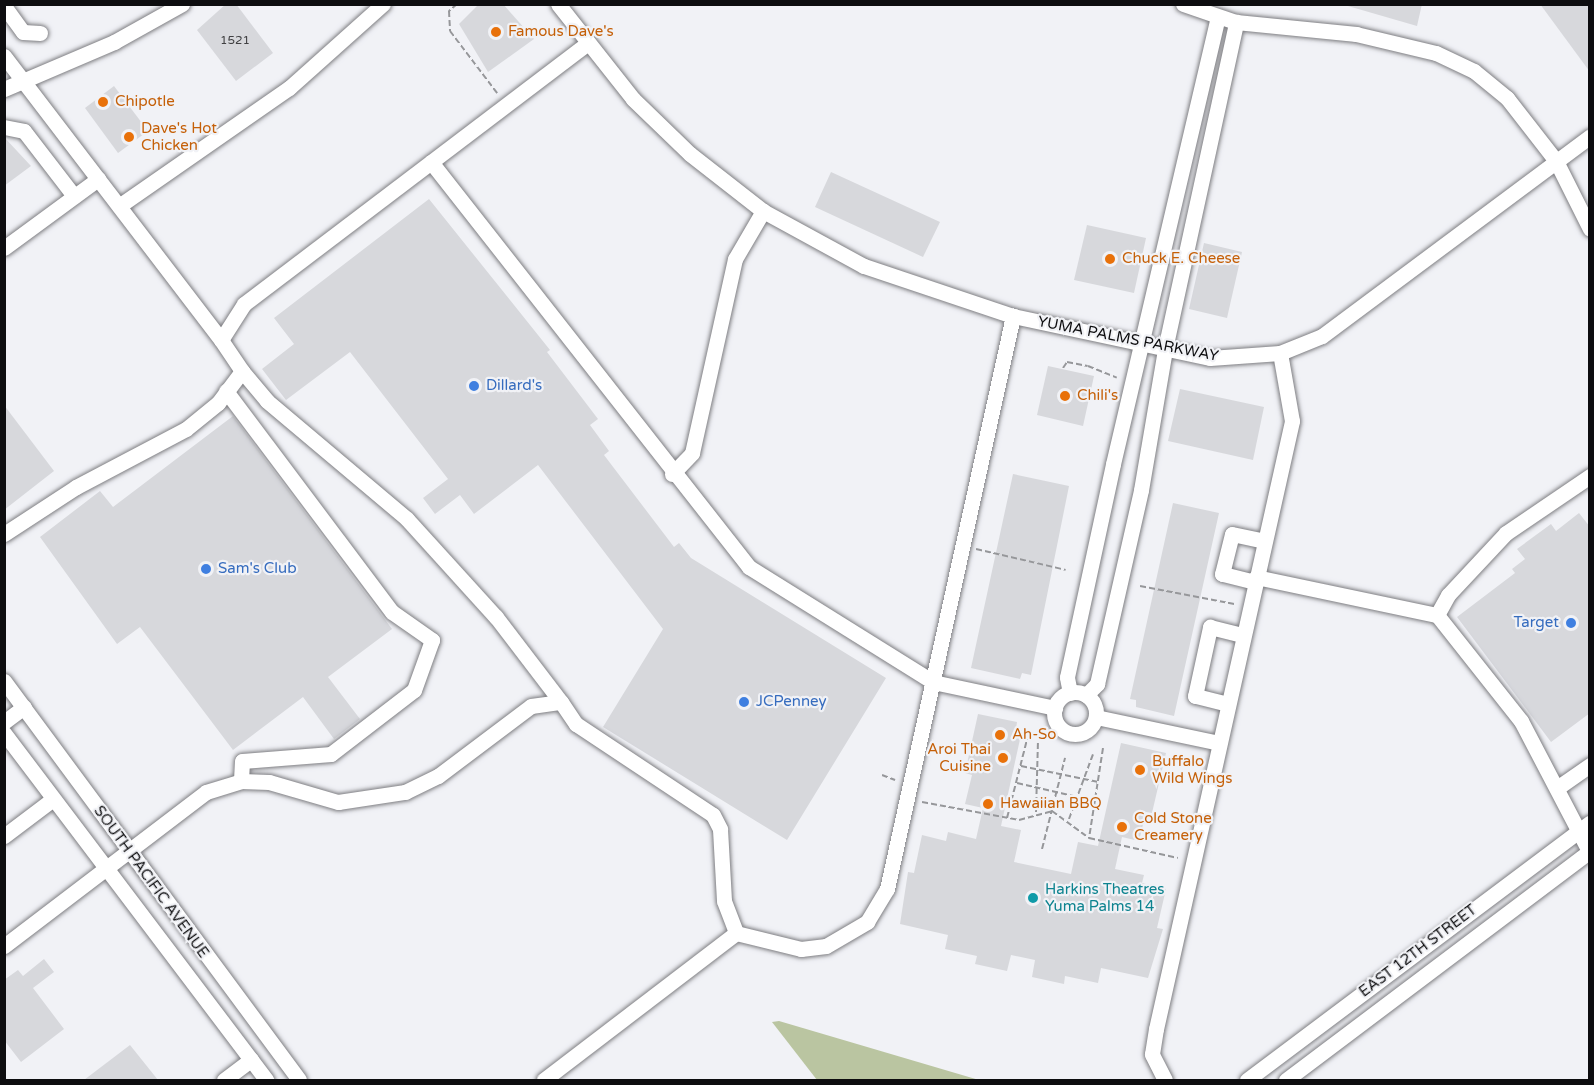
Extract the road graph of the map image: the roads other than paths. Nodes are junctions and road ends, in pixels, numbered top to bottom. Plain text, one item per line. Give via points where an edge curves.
1 (183, 4) edge
2 (382, 4) edge
3 (558, 4) edge
4 (1183, 4) edge
5 (4, 6) edge
6 (1218, 18) junction
7 (1236, 22) junction
8 (40, 33) dead end
9 (588, 43) junction
10 (4, 56) edge
11 (24, 81) junction
12 (4, 89) edge
13 (4, 127) edge
14 (1590, 136) edge
15 (1556, 161) junction
16 (431, 162) junction
17 (98, 179) junction
18 (74, 196) junction
19 (119, 206) junction
20 (763, 211) junction
21 (1590, 229) edge
22 (4, 248) edge
23 (1013, 316) junction
24 (221, 340) junction
25 (1145, 344) junction
26 (1165, 349) junction
27 (1280, 353) junction
28 (242, 371) junction
29 (226, 392) junction
30 (672, 474) junction
31 (1590, 476) edge
32 (4, 534) edge
33 (1264, 542) junction
34 (1255, 580) junction
35 (1437, 615) junction
36 (1243, 635) junction
37 (4, 681) edge
38 (933, 682) junction
39 (1070, 693) junction
40 (1086, 695) junction
41 (561, 702) junction
42 (1228, 704) junction
43 (24, 707) junction
44 (1055, 708) junction
45 (1096, 717) junction
46 (4, 722) edge
47 (4, 733) edge
48 (1219, 743) junction
49 (1590, 765) edge
50 (241, 781) junction
51 (1557, 788) junction
52 (53, 799) junction
53 (1590, 822) edge
54 (1576, 832) junction
55 (4, 836) edge
56 (128, 851) junction
57 (1589, 851) edge
58 (105, 869) junction
59 (736, 933) junction
60 (4, 946) edge
61 (251, 1060) junction
62 (224, 1080) edge
63 (266, 1080) edge
64 (299, 1080) edge
65 (544, 1080) edge
66 (1165, 1080) edge
67 (1247, 1080) edge
68 (1286, 1080) edge

1 - 11 street
2 - 19 street via 289,88
3 - 9 street, YUMA PALMS PARKWAY
4 - 6 street
5 - 8 street via 23,32
6 - 7 street
6 - 25 street
7 - 15 street via 1356,34 1436,53 1474,71 1507,98
7 - 26 street
9 - 16 street
9 - 20 street, YUMA PALMS PARKWAY via 633,99 682,146
10 - 11 street
11 - 12 street
11 - 17 street
13 - 18 street via 24,131
14 - 15 street, YUMA PALMS PARKWAY
15 - 21 street
15 - 27 street, YUMA PALMS PARKWAY via 1344,322
16 - 24 street via 244,304
16 - 30 street
17 - 18 street
17 - 19 street
18 - 22 street
19 - 24 street
20 - 23 street, YUMA PALMS PARKWAY via 864,266
20 - 30 street via 735,259 692,453
23 - 25 street, YUMA PALMS PARKWAY
23 - 38 street
24 - 28 street
25 - 26 street, YUMA PALMS PARKWAY
25 - 39 street via 1067,677
26 - 27 street, YUMA PALMS PARKWAY via 1241,359
26 - 40 street via 1141,490 1097,684
27 - 33 street via 1292,421
28 - 29 street
28 - 41 street via 267,401 407,519 496,617
29 - 32 street via 186,429 76,487
29 - 50 street via 392,612 432,640 414,690 331,754 242,761
30 - 38 street via 749,567
31 - 35 street via 1506,533 1448,595
33 - 34 street
33 - 34 street via 1232,534 1222,573
34 - 35 street
34 - 36 street
35 - 51 street via 1521,722
36 - 42 street
36 - 42 street via 1210,627 1195,696
37 - 43 street, SOUTH PACIFIC AVENUE
38 - 44 street
38 - 59 street via 886,889 867,922 826,946 801,949
39 - 40 street
39 - 44 street
40 - 45 street
41 - 50 street via 531,706 438,776 371,800 338,802 268,782
41 - 59 street via 576,724 713,815 720,829 724,901
42 - 48 street
43 - 46 street
43 - 56 street, SOUTH PACIFIC AVENUE
44 - 45 street via 1056,721 1071,733 1084,732
45 - 48 street
47 - 52 street, SOUTH PACIFIC AVENUE
48 - 66 street via 1152,1054
49 - 51 street
50 - 56 street via 206,792
51 - 54 street
52 - 55 street
52 - 58 street, SOUTH PACIFIC AVENUE
53 - 54 street, EAST 12TH STREET
54 - 57 street
54 - 67 street, EAST 12TH STREET
56 - 58 street
56 - 64 street, SOUTH PACIFIC AVENUE
57 - 68 street, EAST 12TH STREET
58 - 60 street
58 - 61 street, SOUTH PACIFIC AVENUE
59 - 65 street
61 - 62 street
61 - 63 street, SOUTH PACIFIC AVENUE

